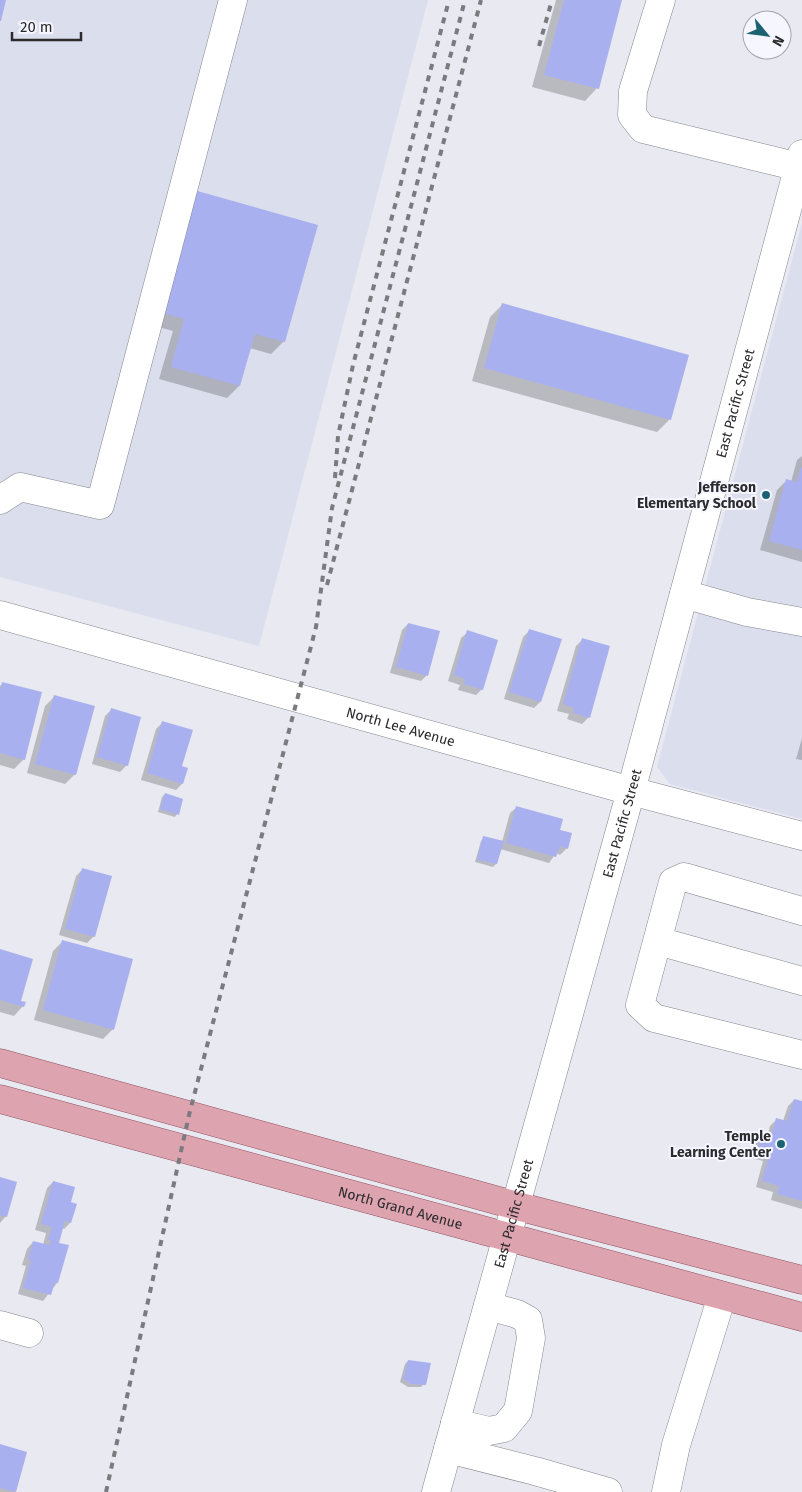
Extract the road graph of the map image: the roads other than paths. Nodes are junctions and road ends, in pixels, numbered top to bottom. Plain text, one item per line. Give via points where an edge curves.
1 (233, 0) edge
2 (661, 0) edge
3 (800, 161) edge
4 (0, 500) edge
5 (684, 594) junction
6 (0, 615) edge
7 (802, 622) edge
8 (631, 791) junction
9 (802, 836) edge
10 (802, 911) edge
11 (658, 941) junction
12 (802, 982) edge
13 (802, 1055) edge
14 (0, 1063) edge
15 (0, 1099) edge
16 (516, 1206) junction
17 (506, 1238) junction
18 (802, 1280) edge
19 (722, 1296) junction
20 (488, 1306) junction
21 (802, 1317) edge
22 (0, 1324) edge
23 (29, 1332) dead end
24 (455, 1423) junction
25 (448, 1449) junction
26 (436, 1492) edge
27 (608, 1492) edge
28 (666, 1492) edge

1 - 4 street via 100,504 20,487
2 - 3 street via 633,90 632,115 644,129
3 - 5 street, East Pacific Street
5 - 7 street via 747,612
5 - 8 street, East Pacific Street
6 - 8 street, North Lee Avenue
8 - 9 street, North Lee Avenue
8 - 16 street, East Pacific Street
10 - 11 street via 684,876 673,882
11 - 12 street
11 - 13 street via 640,1005 654,1018
14 - 16 main road
15 - 17 main road, North Grand Avenue
16 - 17 street, East Pacific Street
16 - 18 main road
17 - 19 main road, North Grand Avenue
17 - 20 street, East Pacific Street
19 - 21 main road, North Grand Avenue
19 - 28 street via 676,1444
20 - 24 street, East Pacific Street
20 - 24 street via 528,1320 531,1338 518,1411 504,1428 489,1431
22 - 23 street
24 - 25 street, East Pacific Street
25 - 26 street, East Pacific Street
25 - 27 street

